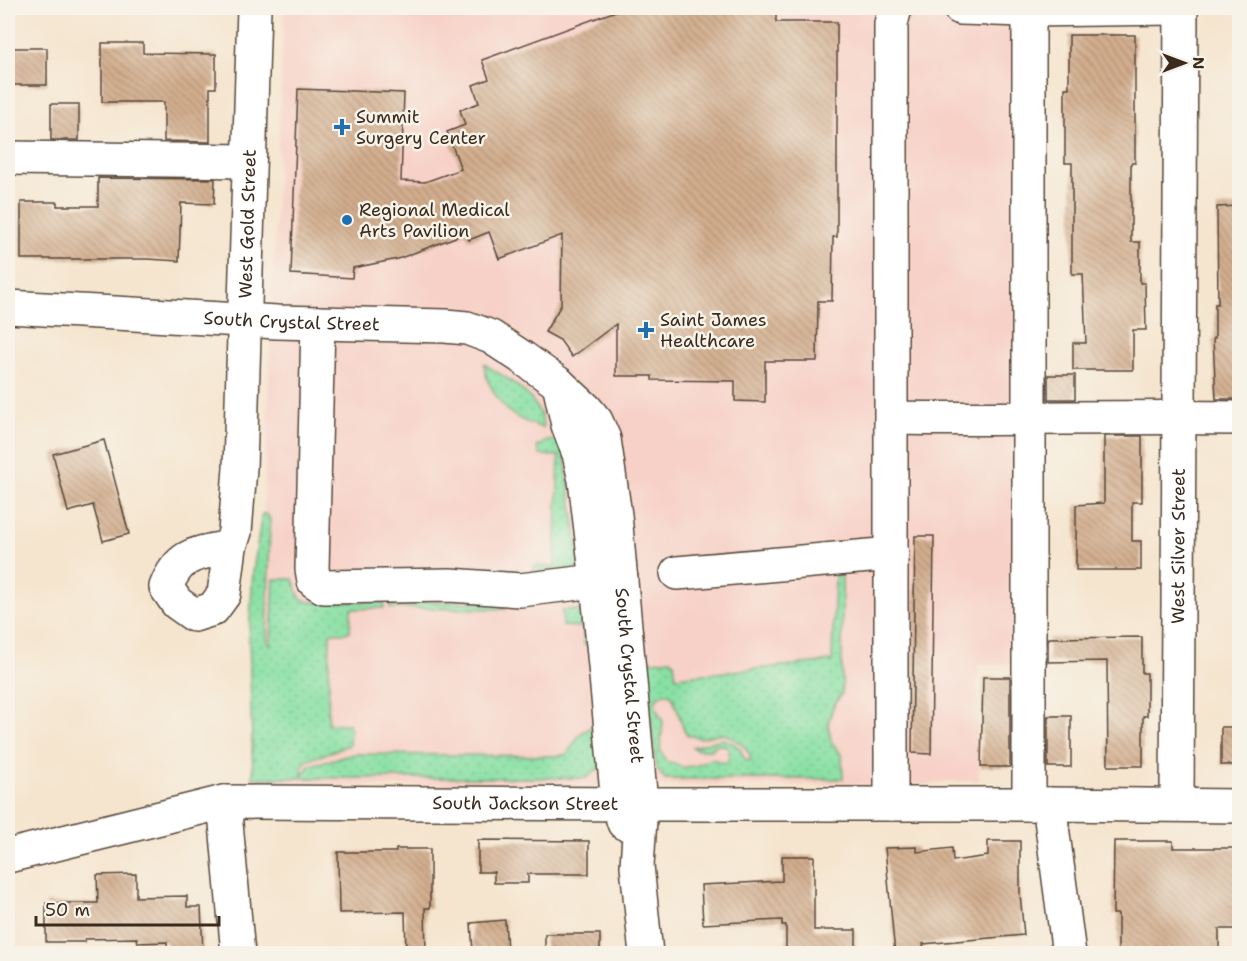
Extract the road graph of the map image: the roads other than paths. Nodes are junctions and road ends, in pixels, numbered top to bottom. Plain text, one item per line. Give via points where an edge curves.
1 (254, 8) edge
2 (894, 8) edge
3 (960, 8) edge
4 (1175, 8) edge
5 (1181, 8) edge
6 (1029, 10) junction
7 (8, 158) edge
8 (249, 161) junction
9 (8, 307) edge
10 (245, 321) junction
11 (318, 323) junction
12 (1179, 417) junction
13 (892, 418) junction
14 (1239, 418) edge
15 (1029, 420) junction
16 (230, 547) dead end
17 (892, 554) junction
18 (676, 573) dead end
19 (609, 579) junction
20 (224, 802) junction
21 (630, 804) junction
22 (891, 804) junction
23 (1039, 804) junction
24 (1177, 804) junction
25 (1239, 806) edge
26 (8, 856) edge
27 (238, 954) edge
28 (646, 954) edge
29 (1069, 954) edge

1 - 8 street, West Gold Street
2 - 13 street
3 - 6 street
4 - 6 street
5 - 12 street, West Silver Street
6 - 15 street
7 - 8 street
8 - 10 street, West Gold Street
9 - 10 street, South Crystal Street
10 - 11 street, South Crystal Street
10 - 16 street, West Gold Street via 240,468 235,532
11 - 19 street, South Crystal Street via 467,328 491,337 559,384 591,415 604,439
11 - 19 street via 314,581 324,587 450,585 520,590
12 - 14 street
12 - 15 street
12 - 24 street, West Silver Street
13 - 15 street
13 - 17 street
15 - 23 street
17 - 18 street
17 - 22 street
19 - 21 street, South Crystal Street
20 - 21 street, South Jackson Street
20 - 26 street, South Jackson Street
20 - 27 street
21 - 22 street, South Jackson Street
21 - 28 street, South Crystal Street
22 - 23 street, South Jackson Street
23 - 24 street
23 - 29 street
24 - 25 street

